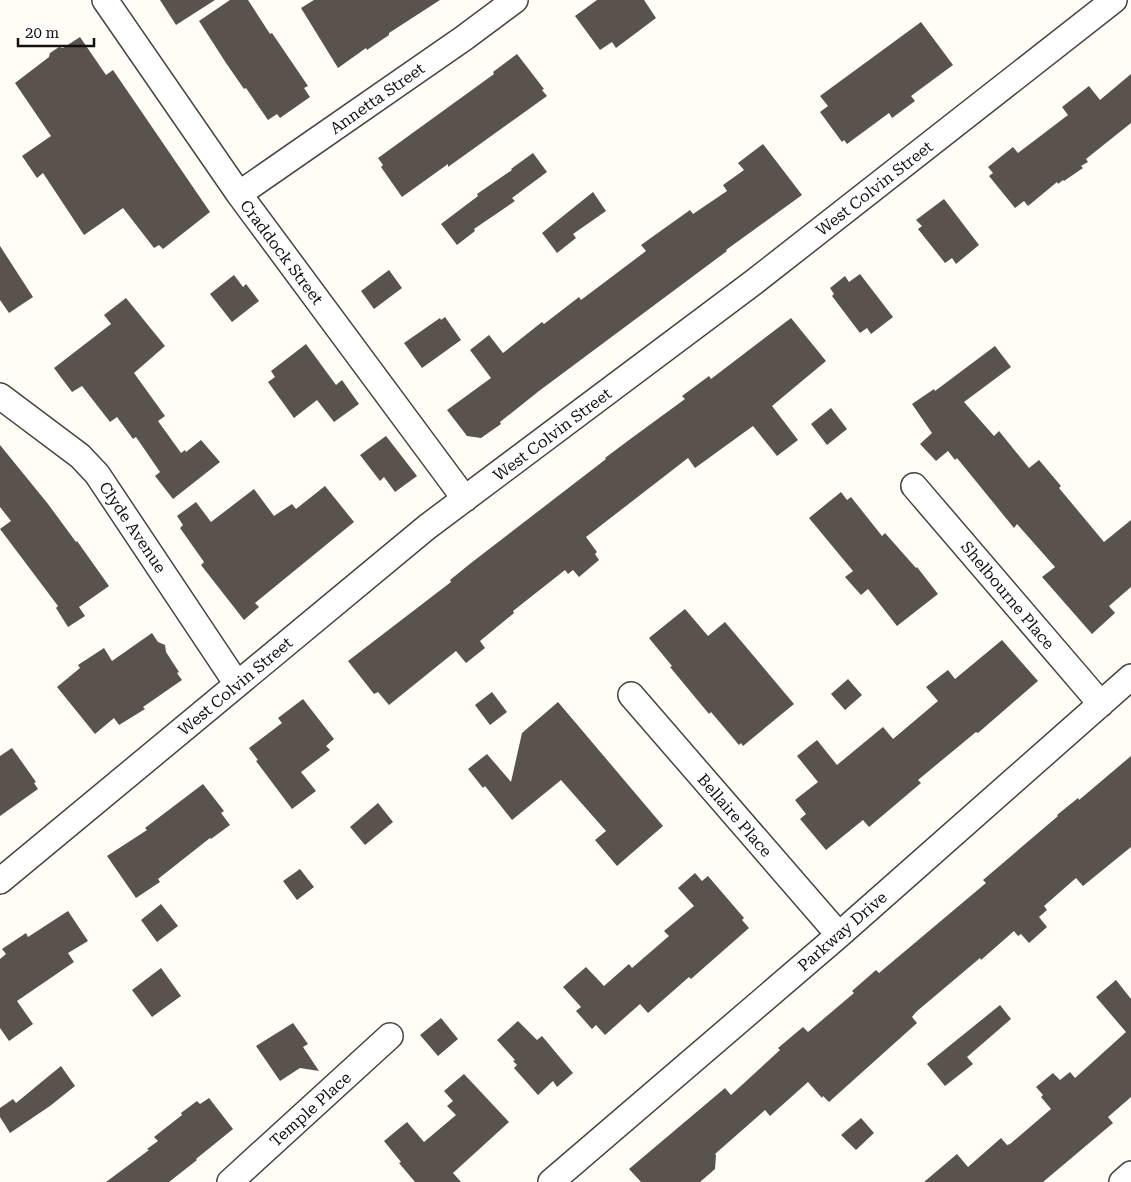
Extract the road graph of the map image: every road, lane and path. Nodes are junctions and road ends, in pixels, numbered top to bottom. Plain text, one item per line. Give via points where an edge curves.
1 (105, 0) edge
2 (515, 0) edge
3 (1114, 0) edge
4 (238, 194) junction
5 (0, 396) edge
6 (914, 486) dead end
7 (465, 499) junction
8 (1131, 677) edge
9 (237, 684) junction
10 (631, 694) dead end
11 (1101, 704) junction
12 (0, 881) edge
13 (839, 935) junction
14 (390, 1036) dead end
15 (1131, 1174) edge
16 (230, 1182) edge
17 (551, 1182) edge
18 (1122, 1182) edge

1 - 4 street, Craddock Street
2 - 4 street, Annetta Street
3 - 7 street, West Colvin Street via 754,282
4 - 7 street, Craddock Street
5 - 9 street, Clyde Avenue via 80,456 97,474
6 - 11 street, Shelbourne Place
7 - 9 street, West Colvin Street
8 - 11 street, Parkway Drive
9 - 12 street, West Colvin Street
10 - 13 street, Bellaire Place
11 - 13 street, Parkway Drive
13 - 17 street, Parkway Drive
14 - 16 street, Temple Place
15 - 18 street

